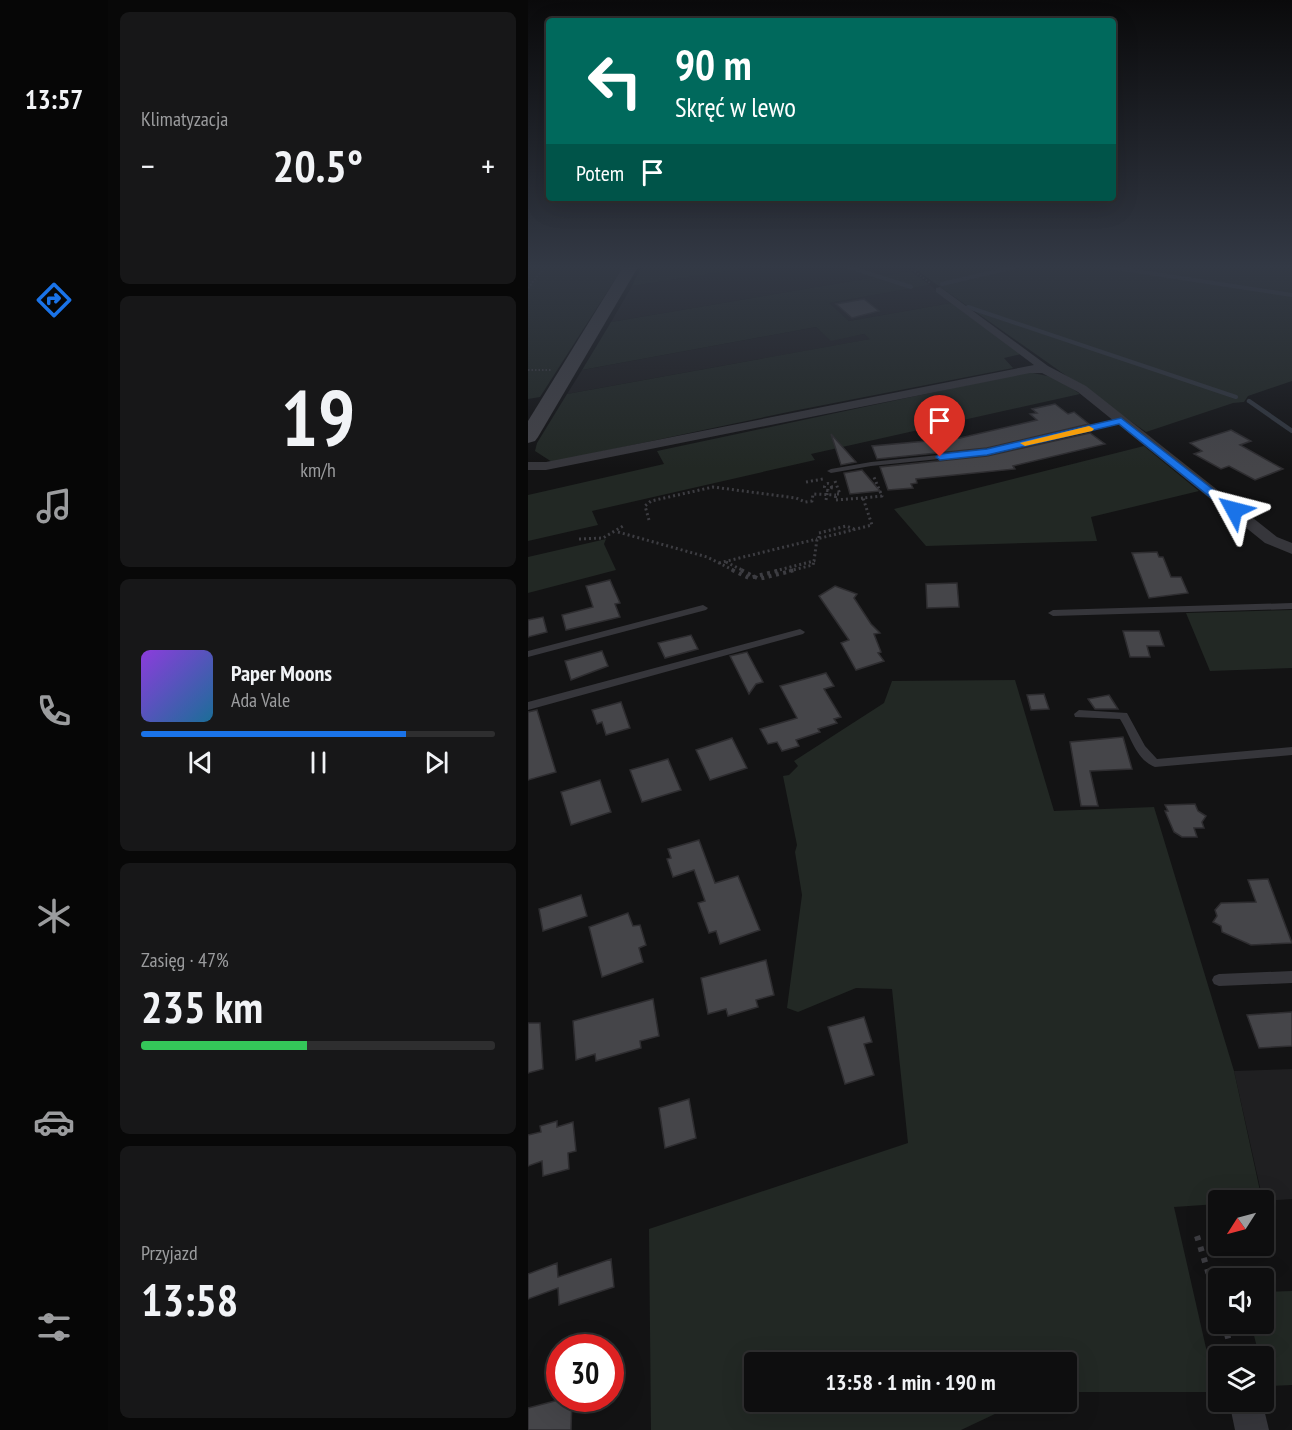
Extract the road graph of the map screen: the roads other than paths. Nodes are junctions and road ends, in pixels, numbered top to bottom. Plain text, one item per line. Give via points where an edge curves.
1 (591, 334) edge
2 (998, 334) edge
3 (1044, 369) junction
4 (1121, 421) junction
5 (528, 437) edge
6 (528, 466) edge
7 (832, 474) road end
8 (1271, 540) junction
9 (1292, 549) edge
10 (1292, 564) edge
11 (1292, 606) edge
12 (704, 608) dead end
13 (1053, 613) dead end
14 (800, 632) dead end
15 (528, 654) edge
16 (528, 706) edge
17 (1079, 714) dead end
18 (1292, 751) edge
19 (1292, 977) edge
20 (1219, 980) dead end

1 - 5 street
2 - 3 street
3 - 4 street via 1082,389
3 - 6 street via 556,464
4 - 7 lane via 987,452 871,464
4 - 8 street
8 - 9 street
8 - 10 street
11 - 13 lane
12 - 15 lane
14 - 16 lane
17 - 18 lane via 1123,716 1139,749 1155,763
19 - 20 lane

